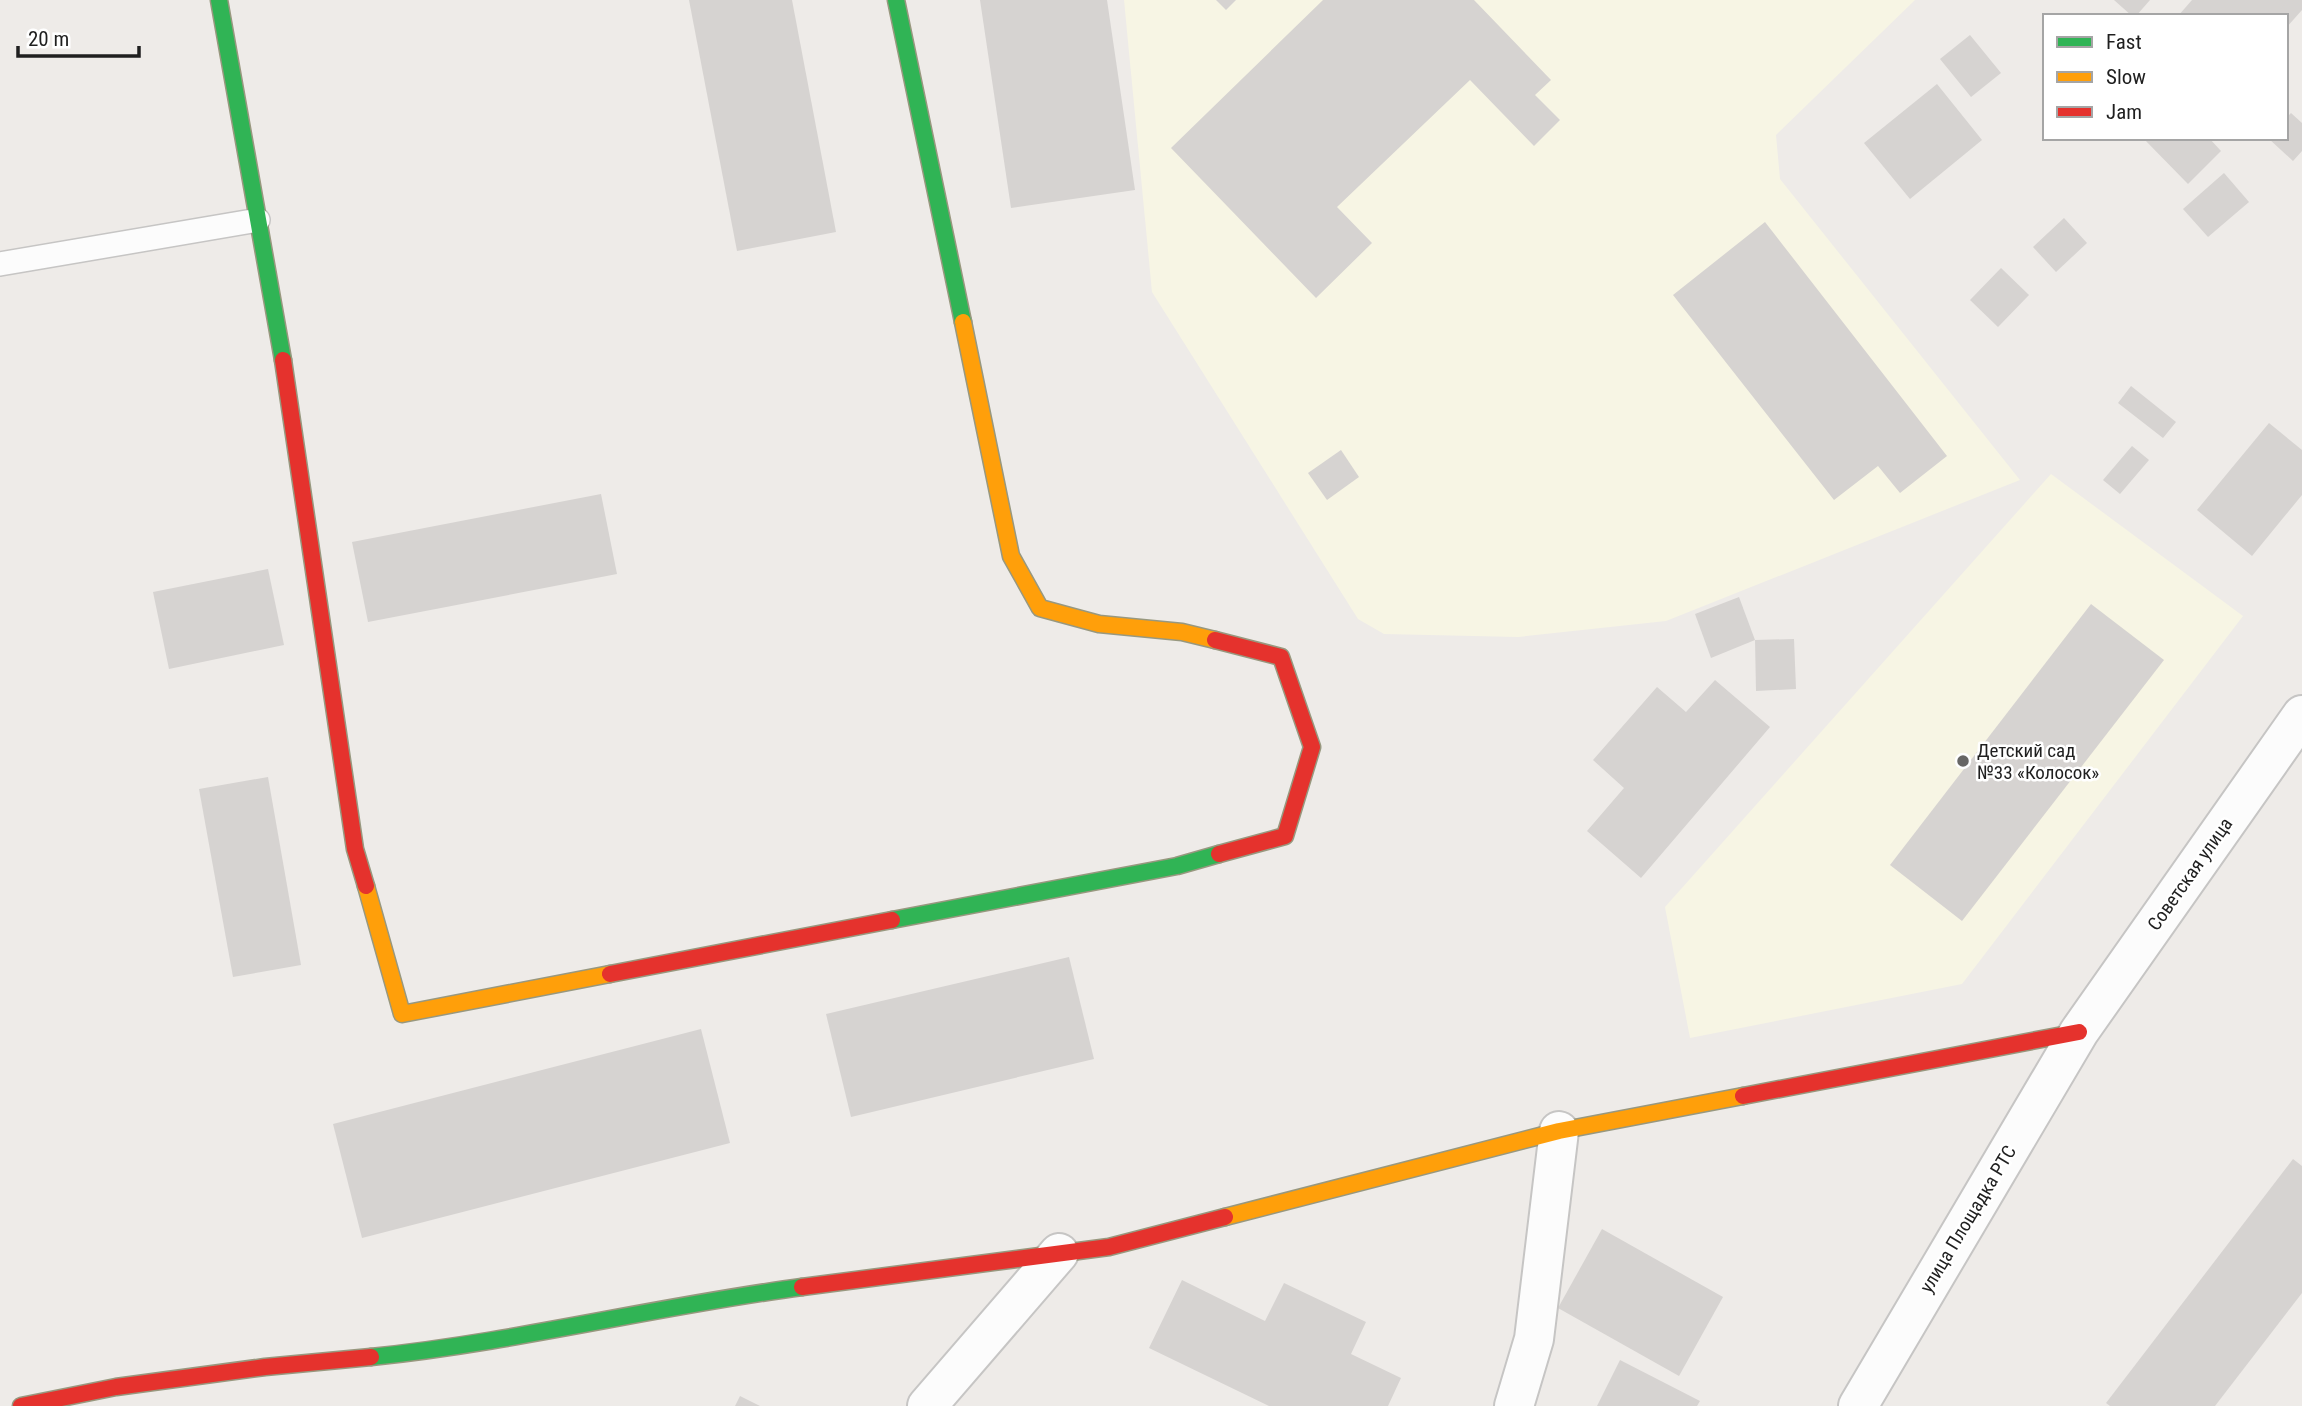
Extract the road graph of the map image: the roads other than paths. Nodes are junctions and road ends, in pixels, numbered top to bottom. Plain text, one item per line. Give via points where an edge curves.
1 (219, 0) edge
2 (896, 0) edge
3 (258, 220) junction
4 (0, 264) edge
5 (2302, 715) edge
6 (2079, 1032) junction
7 (1559, 1130) junction
8 (1059, 1253) junction
9 (21, 1406) edge
10 (927, 1406) edge
11 (1514, 1406) edge
12 (1858, 1406) edge

1 - 3 street
2 - 3 street via 1011,556 1040,608 1099,624 1182,632 1281,657 1312,747 1285,836 1177,866 402,1014 355,849
3 - 4 lane
5 - 6 street, Советская улица
6 - 7 street
6 - 12 street, улица Площадка РТС
7 - 8 street via 1109,1247
7 - 11 street via 1534,1339
8 - 9 street via 740,1295 438,1350 116,1387
8 - 10 street

